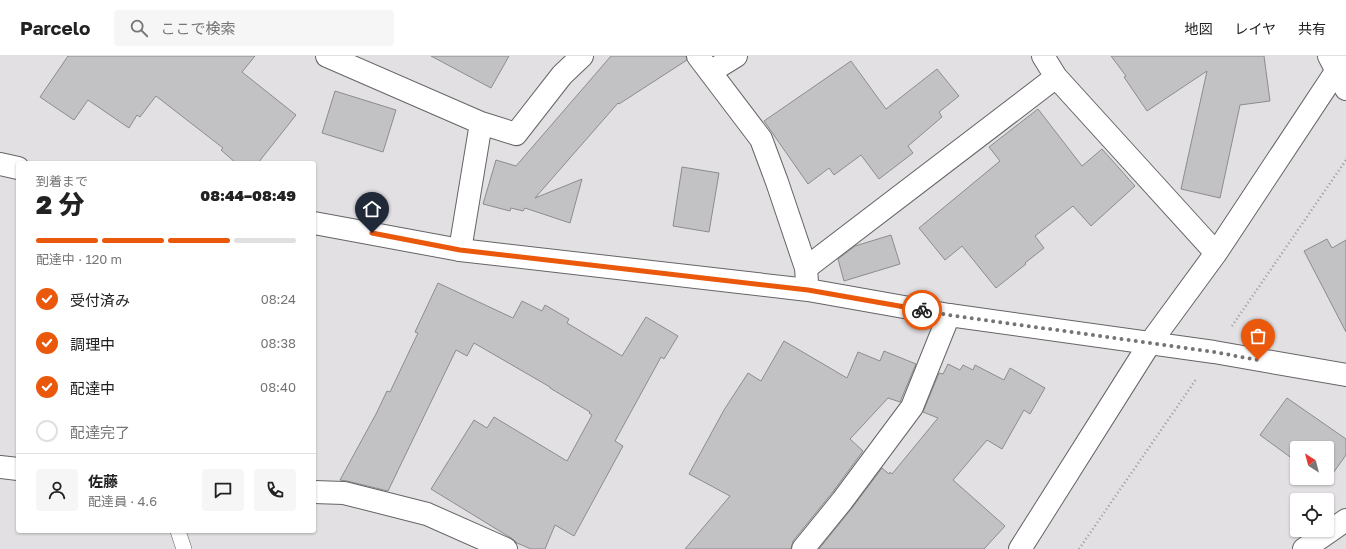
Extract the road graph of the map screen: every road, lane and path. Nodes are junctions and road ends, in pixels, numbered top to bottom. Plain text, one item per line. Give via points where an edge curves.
1 (327, 56) edge
2 (582, 56) edge
3 (736, 56) edge
4 (1043, 56) edge
5 (704, 64) edge
6 (1339, 68) edge
7 (1056, 77) junction
8 (481, 123) junction
9 (0, 164) edge
10 (16, 168) edge
11 (316, 223) edge
12 (460, 250) junction
13 (1216, 253) junction
14 (806, 268) junction
15 (808, 290) junction
16 (949, 315) junction
17 (1150, 343) junction
18 (1346, 375) edge
19 (0, 467) edge
20 (16, 469) edge
21 (316, 492) edge
22 (1346, 520) edge
23 (179, 533) edge
24 (184, 549) edge
25 (506, 549) edge
26 (803, 549) edge
27 (1020, 549) edge
28 (1304, 549) edge

1 - 8 street
2 - 8 street via 562,75 516,134
3 - 5 street
4 - 7 street
5 - 14 street via 761,140
6 - 13 street
7 - 13 street
7 - 14 street
8 - 12 street
9 - 10 street
11 - 12 street
12 - 15 street
13 - 17 street
14 - 15 street
15 - 16 street
16 - 17 street
16 - 26 street via 912,407
17 - 18 street
17 - 27 street
19 - 20 street
21 - 25 street via 344,493 427,514
22 - 28 street
23 - 24 lane

